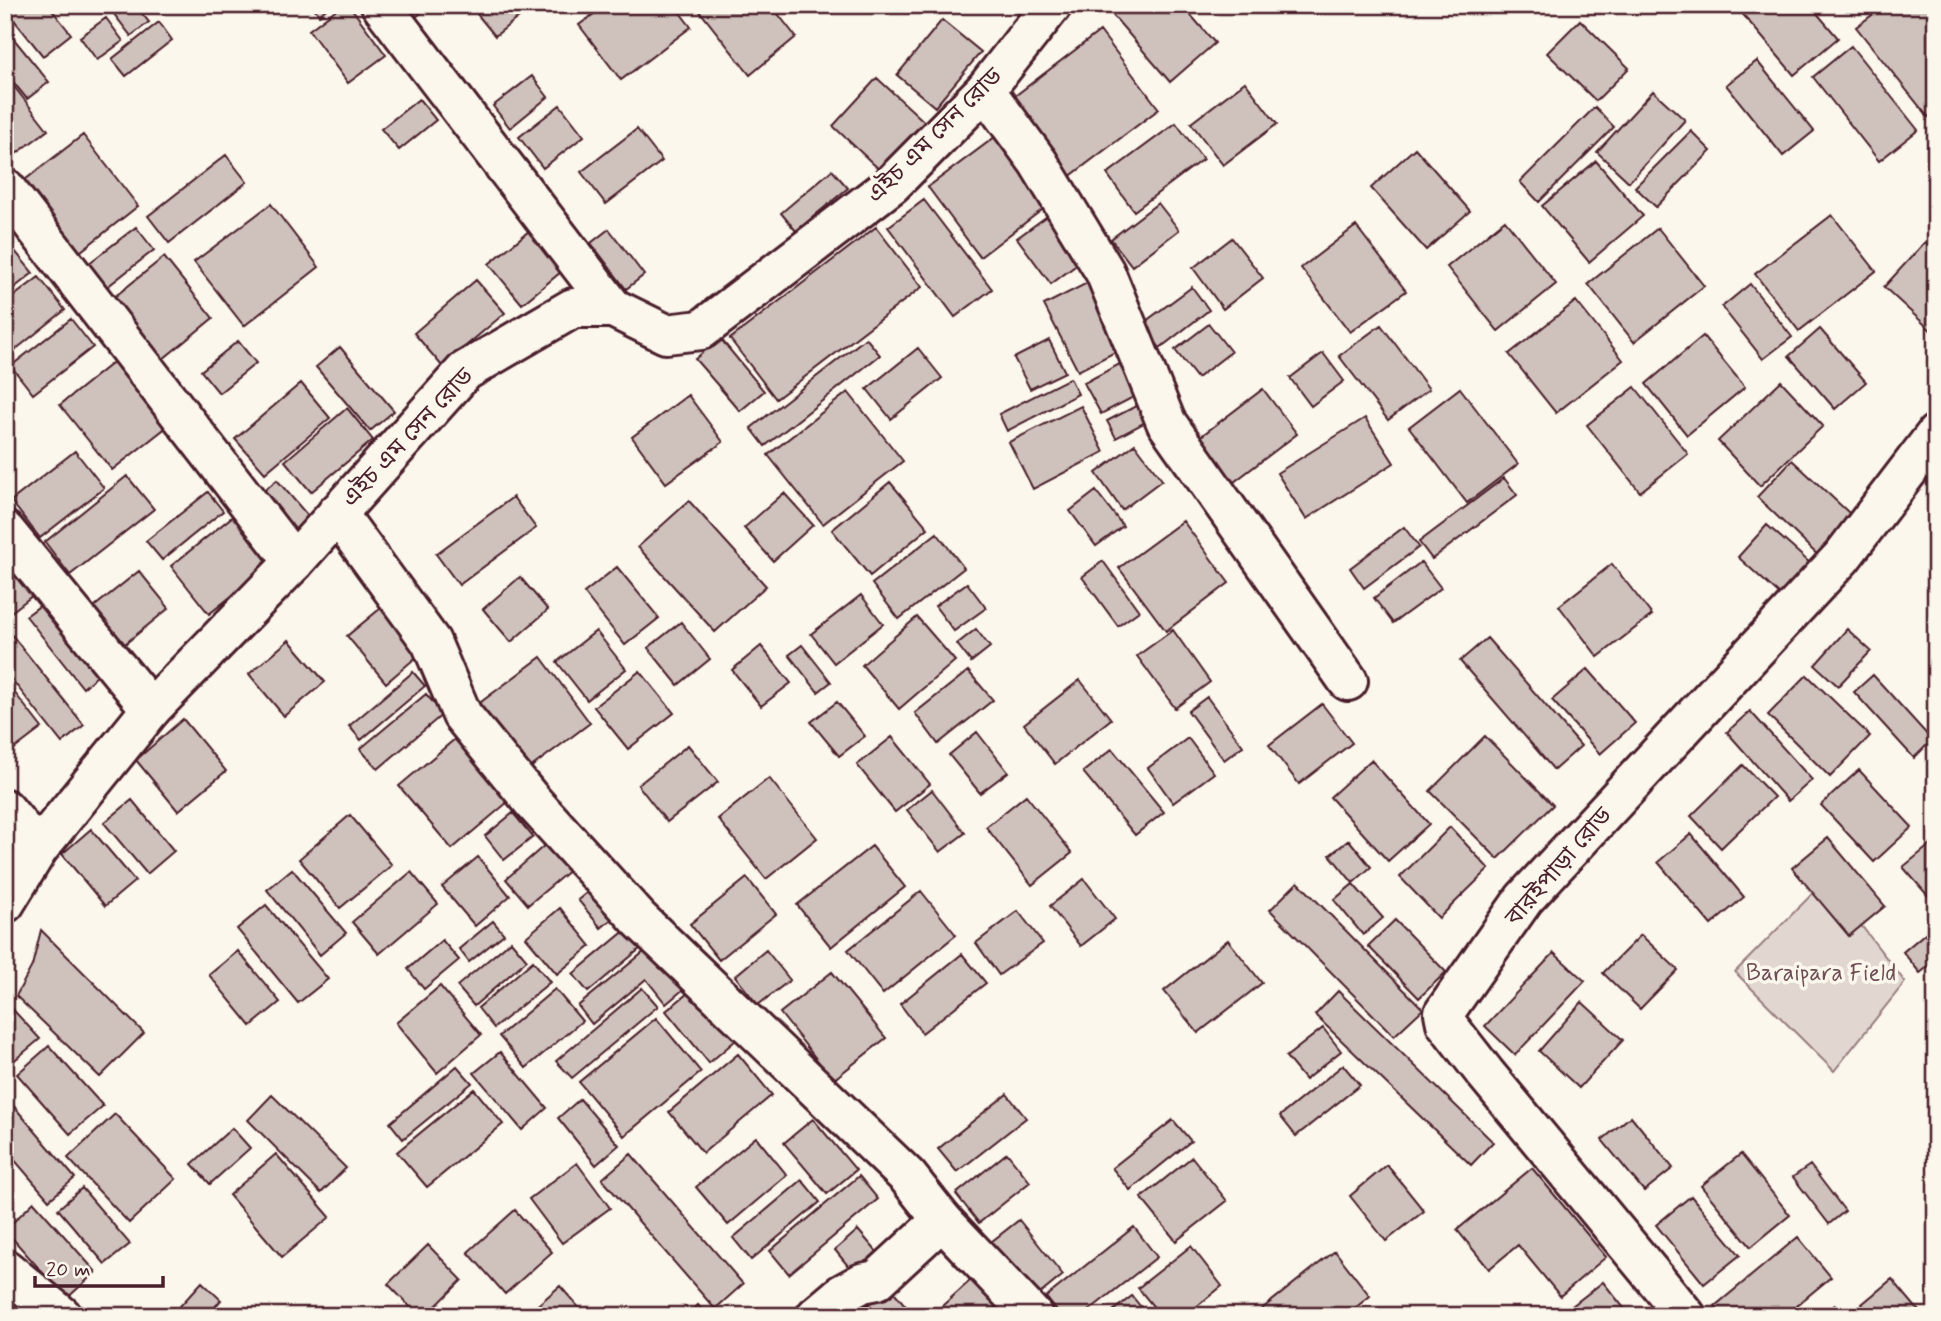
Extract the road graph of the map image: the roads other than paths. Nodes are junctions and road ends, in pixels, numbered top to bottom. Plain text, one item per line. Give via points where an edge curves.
1 (381, 5) edge
2 (1052, 5) edge
3 (985, 90) junction
4 (5, 188) edge
5 (17, 228) edge
6 (613, 309) junction
7 (1936, 433) edge
8 (337, 513) junction
9 (5, 531) edge
10 (294, 562) junction
11 (1348, 681) dead end
12 (151, 709) junction
13 (5, 809) edge
14 (38, 849) junction
15 (5, 903) edge
16 (942, 1220) junction
17 (8, 1278) edge
18 (62, 1316) edge
19 (816, 1316) edge
20 (1033, 1316) edge
21 (1686, 1316) edge

1 - 6 street
2 - 3 street, এইচ এম সেন রোড
3 - 6 street, এইচ এম সেন রোড via 892,184 701,330 666,334
3 - 11 street via 1038,162 1105,272 1166,422
4 - 5 street
5 - 10 street
6 - 8 street, এইচ এম সেন রোড via 573,308 465,371
7 - 21 street, বারইপাড়া রোড via 1842,557 1524,899 1444,1013 1446,1023 1485,1073
8 - 10 street, এইচ এম সেন রোড
8 - 16 street via 431,642 463,715 533,802 639,919 908,1177
9 - 12 street
10 - 12 street, এইচ এম সেন রোড
12 - 14 street, এইচ এম সেন রোড
13 - 14 street
14 - 15 street, এইচ এম সেন রোড
16 - 19 street via 877,1280 842,1294
16 - 20 street
17 - 18 street

